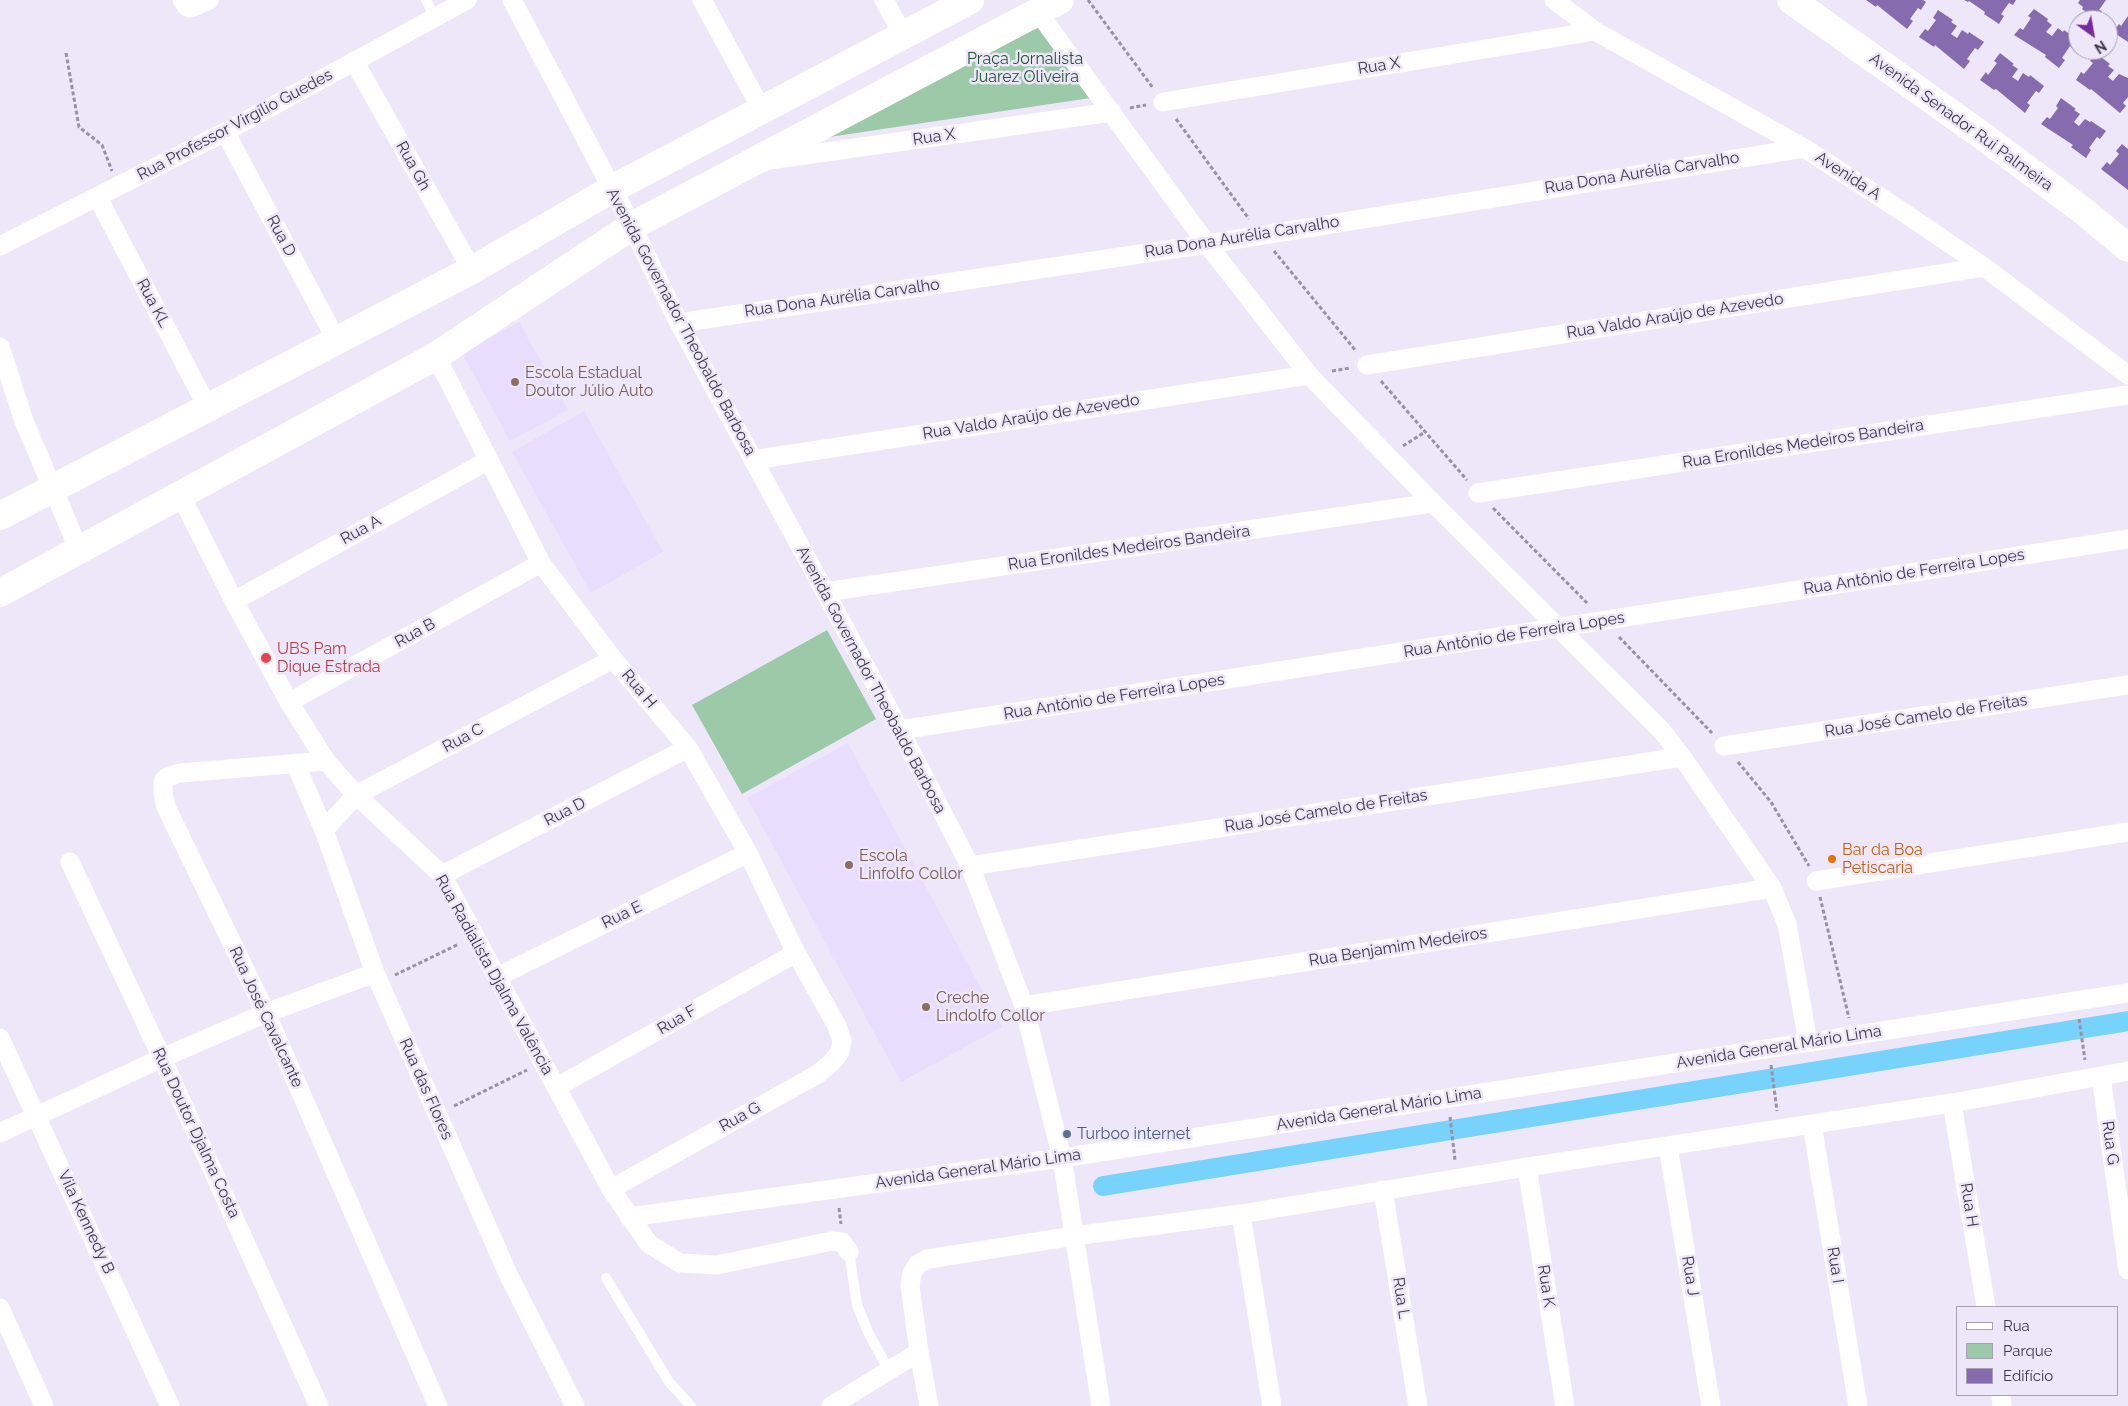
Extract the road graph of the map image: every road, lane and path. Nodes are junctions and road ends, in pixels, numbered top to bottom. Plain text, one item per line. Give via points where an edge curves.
1 (209, 0) edge
2 (426, 0) edge
3 (467, 0) edge
4 (512, 0) edge
5 (702, 0) edge
6 (884, 0) edge
7 (970, 0) edge
8 (1554, 0) edge
9 (1791, 0) edge
10 (183, 2) edge
11 (1049, 6) edge
12 (435, 17) junction
13 (1595, 31) junction
14 (903, 35) junction
15 (66, 53) dead end
16 (354, 61) junction
17 (1163, 102) joint
18 (762, 110) junction
19 (1112, 112) junction
20 (226, 132) junction
21 (1804, 148) junction
22 (756, 162) junction
23 (118, 188) junction
24 (612, 190) junction
25 (98, 198) junction
26 (632, 226) junction
27 (1207, 244) junction
28 (0, 246) edge
29 (2128, 248) edge
30 (1984, 267) junction
31 (472, 270) junction
32 (679, 323) junction
33 (337, 341) junction
34 (0, 347) edge
35 (436, 356) junction
36 (1367, 365) joint
37 (1309, 375) junction
38 (2128, 376) edge
39 (2128, 395) edge
40 (208, 408) junction
41 (1425, 432) dead end
42 (1387, 456) junction
43 (489, 460) junction
44 (754, 460) junction
45 (52, 489) junction
46 (1478, 493) dead end
47 (181, 496) junction
48 (1433, 504) junction
49 (0, 516) edge
50 (2128, 539) edge
51 (79, 550) junction
52 (542, 564) junction
53 (825, 592) junction
54 (0, 593) edge
55 (234, 601) junction
56 (1560, 628) junction
57 (612, 658) junction
58 (2128, 685) edge
59 (289, 702) junction
60 (900, 730) junction
61 (1724, 746) dead end
62 (688, 748) junction
63 (1682, 757) junction
64 (326, 761) junction
65 (295, 763) junction
66 (356, 795) junction
67 (324, 830) junction
68 (2128, 832) edge
69 (748, 853) junction
70 (70, 862) dead end
71 (970, 866) junction
72 (442, 875) junction
73 (1816, 881) dead end
74 (1772, 888) junction
75 (475, 936) junction
76 (796, 952) junction
77 (497, 977) junction
78 (377, 978) junction
79 (2128, 993) edge
80 (1024, 1006) junction
81 (266, 1013) junction
82 (2079, 1019) dead end
83 (837, 1026) joint
84 (0, 1038) edge
85 (1808, 1042) junction
86 (2083, 1047) dead end
87 (162, 1058) junction
88 (544, 1062) junction
89 (1772, 1068) dead end
90 (2128, 1071) edge
91 (2101, 1076) junction
92 (558, 1088) junction
93 (1775, 1093) dead end
94 (1952, 1103) junction
95 (437, 1114) junction
96 (37, 1116) junction
97 (1450, 1119) dead end
98 (1812, 1124) junction
99 (0, 1133) edge
100 (1453, 1146) dead end
101 (1668, 1146) junction
102 (1063, 1162) junction
103 (1527, 1167) junction
104 (610, 1189) junction
105 (838, 1189) junction
106 (1383, 1190) junction
107 (1240, 1214) junction
108 (629, 1217) junction
109 (1074, 1236) junction
110 (846, 1247) junction
111 (2128, 1270) edge
112 (606, 1278) dead end
113 (1986, 1306) edge
114 (0, 1308) edge
115 (919, 1352) junction
116 (888, 1369) junction
117 (44, 1406) edge
118 (170, 1406) edge
119 (319, 1406) edge
120 (438, 1406) edge
121 (575, 1406) edge
122 (690, 1406) edge
123 (831, 1406) edge
124 (929, 1406) edge
125 (1101, 1406) edge
126 (1272, 1406) edge
127 (1418, 1406) edge
128 (1565, 1406) edge
129 (1711, 1406) edge
130 (1858, 1406) edge

1 - 10 street via 191,8
2 - 12 lane
3 - 12 street, Rua Professor Virgílio Guedes
4 - 24 street, Avenida Governador Theobaldo Barbosa
5 - 18 street
6 - 14 street
7 - 14 street
8 - 13 street, Avenida A
9 - 29 street, Avenida Senador Rui Palmeira via 1980,134
11 - 19 street
11 - 22 street
12 - 16 street, Rua Professor Virgílio Guedes
13 - 17 street, Rua X
13 - 21 street, Avenida A
14 - 18 street
15 - 23 path via 78,127 102,145
16 - 20 street, Rua Professor Virgílio Guedes
16 - 31 street, Rua Gh
17 - 19 path
18 - 24 street
19 - 22 street, Rua X
19 - 27 street
20 - 23 street, Rua Professor Virgílio Guedes
20 - 33 street, Rua D
21 - 27 street, Rua Dona Aurélia Carvalho
21 - 30 street, Avenida A
22 - 26 street
23 - 25 street, Rua Professor Virgílio Guedes
24 - 26 street, Avenida Governador Theobaldo Barbosa
24 - 31 street
25 - 28 street, Rua Professor Virgílio Guedes
25 - 40 street, Rua KL
26 - 32 street, Avenida Governador Theobaldo Barbosa
26 - 35 street
27 - 32 street, Rua Dona Aurélia Carvalho
27 - 37 street
30 - 36 street, Rua Valdo Araújo de Azevedo
30 - 38 street, Avenida A
31 - 33 street
32 - 44 street, Avenida Governador Theobaldo Barbosa
33 - 40 street
34 - 45 street via 24,421
35 - 43 street, Rua H
35 - 47 street
36 - 37 path
37 - 42 street
37 - 44 street, Rua Valdo Araújo de Azevedo
39 - 46 street, Rua Eronildes Medeiros Bandeira
40 - 45 street
41 - 42 path
42 - 48 street
43 - 52 street, Rua H
43 - 55 street, Rua A
44 - 53 street, Avenida Governador Theobaldo Barbosa
45 - 49 street
45 - 51 street
47 - 51 street
47 - 55 street, Rua Radialista Djalma Valência
48 - 53 street, Rua Eronildes Medeiros Bandeira
48 - 56 street
50 - 56 street, Rua Antônio de Ferreira Lopes
51 - 54 street
52 - 57 street, Rua H
52 - 59 street, Rua B
53 - 60 street, Avenida Governador Theobaldo Barbosa
55 - 59 street, Rua Radialista Djalma Valência
56 - 60 street, Rua Antônio de Ferreira Lopes
56 - 63 street via 1662,731
57 - 62 street, Rua H
57 - 66 street, Rua C
58 - 61 street, Rua José Camelo de Freitas
59 - 64 street, Rua Radialista Djalma Valência
60 - 71 street, Avenida Governador Theobaldo Barbosa
62 - 69 street, Rua H
62 - 72 street, Rua D
63 - 71 street, Rua José Camelo de Freitas
63 - 74 street
64 - 65 street, Rua José Cavalcante
64 - 66 street, Rua Radialista Djalma Valência
65 - 67 street, Rua das Flores
65 - 81 street, Rua José Cavalcante via 180,773 167,777 162,787 166,807
66 - 67 street, Rua C
66 - 72 street, Rua Radialista Djalma Valência
67 - 78 street, Rua das Flores
68 - 73 street
69 - 76 street, Rua H
69 - 77 street, Rua E
70 - 87 street, Rua Doutor Djalma Costa
71 - 80 street, Avenida Governador Theobaldo Barbosa
72 - 75 street, Rua Radialista Djalma Valência
74 - 80 street, Rua Benjamim Medeiros
74 - 85 street via 1787,924
75 - 77 street, Rua Radialista Djalma Valência
75 - 78 path
76 - 83 street, Rua H
76 - 92 street, Rua F
77 - 88 street, Rua Radialista Djalma Valência
78 - 81 street
78 - 95 street, Rua das Flores
79 - 85 street, Avenida General Mário Lima
80 - 102 street, Avenida Governador Theobaldo Barbosa
81 - 87 street
81 - 120 street, Rua José Cavalcante
82 - 86 path
83 - 104 street, Rua G via 842,1041 840,1052 818,1074
84 - 96 street, Vila Kennedy B
85 - 102 street, Avenida General Mário Lima
87 - 96 street
87 - 119 street, Rua Doutor Djalma Costa
88 - 92 street, Rua Radialista Djalma Valência
88 - 95 path
89 - 93 path
90 - 91 street
91 - 94 street
91 - 111 street, Rua G
92 - 104 street, Rua Radialista Djalma Valência
94 - 98 street
94 - 113 street, Rua H
95 - 121 street, Rua das Flores via 508,1276
96 - 99 street
96 - 118 street, Vila Kennedy B
97 - 100 path
98 - 101 street
98 - 130 street, Rua I
101 - 103 street
101 - 129 street, Rua J
102 - 105 street, Avenida General Mário Lima
102 - 109 street, Avenida Governador Theobaldo Barbosa
103 - 106 street
103 - 128 street, Rua K
104 - 108 street, Rua Radialista Djalma Valência
105 - 108 street, Avenida General Mário Lima
105 - 110 path
106 - 107 street
106 - 127 street, Rua L
107 - 109 street
107 - 126 street
108 - 110 street, Rua Radialista Djalma Valência via 650,1244 680,1263 717,1265 832,1241
109 - 115 street via 928,1259 918,1264 912,1273 910,1286
109 - 125 street, Avenida Governador Theobaldo Barbosa
110 - 116 lane via 857,1305
112 - 122 lane via 669,1382
114 - 117 street
115 - 116 street
115 - 124 street
116 - 123 street

